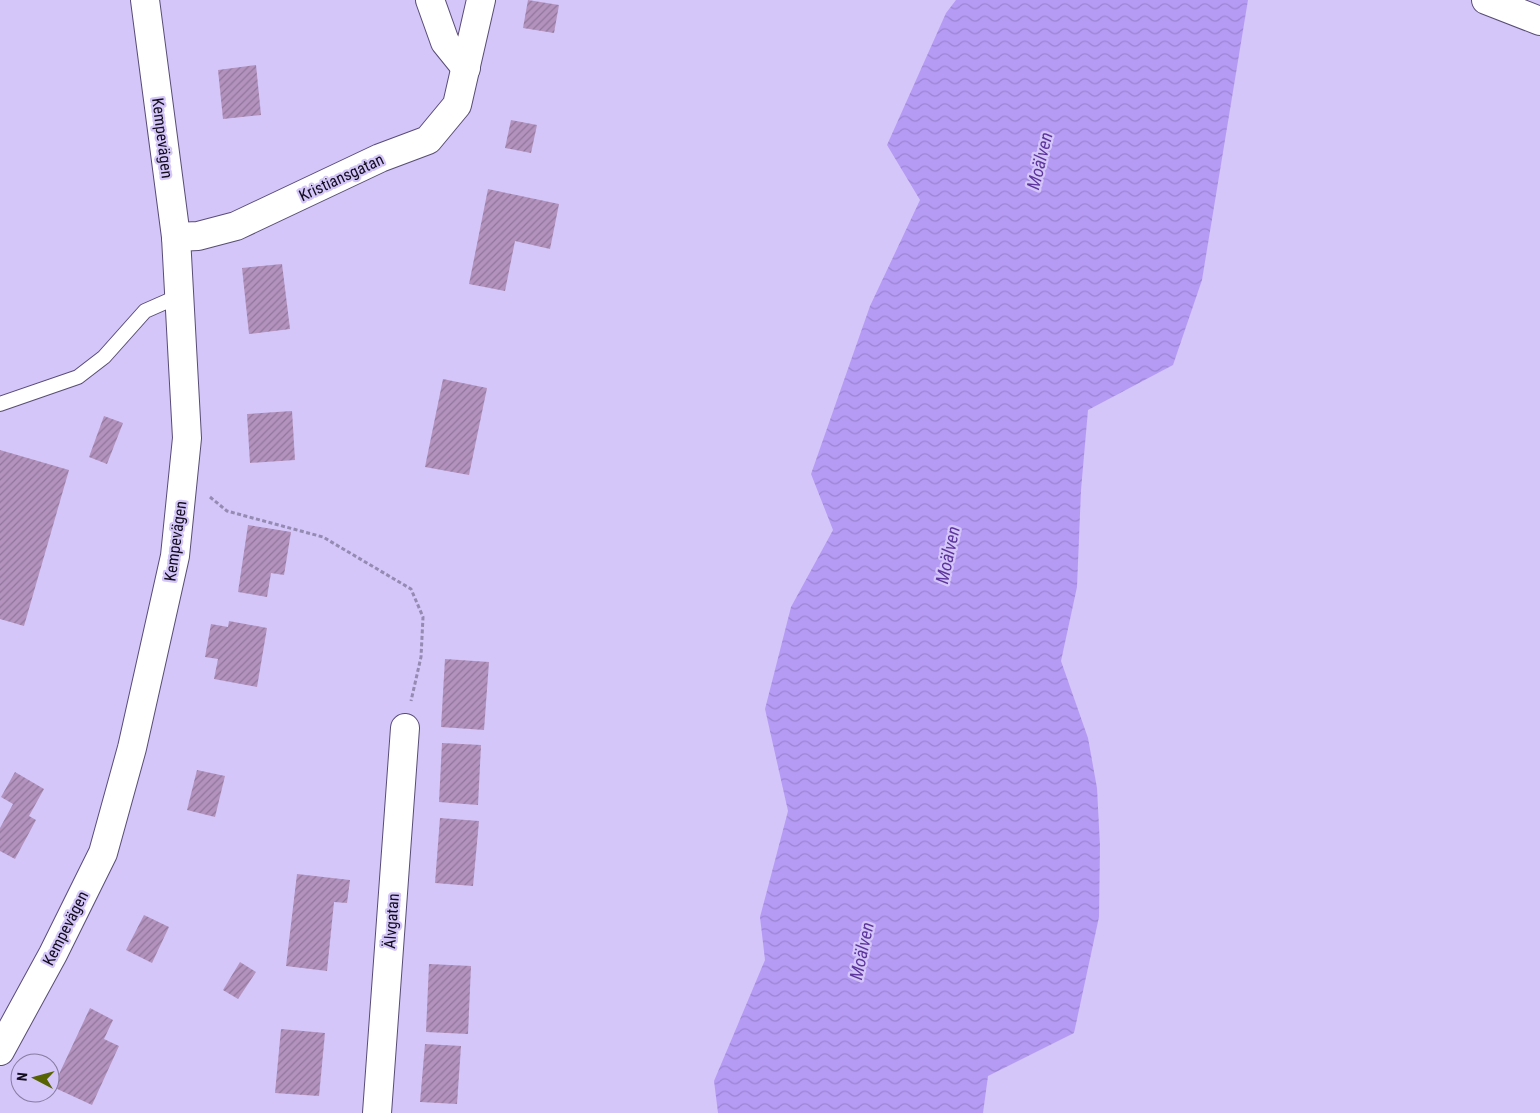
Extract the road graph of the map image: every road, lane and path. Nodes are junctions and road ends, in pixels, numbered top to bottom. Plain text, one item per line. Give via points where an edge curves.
1 (145, 0) edge
2 (430, 0) edge
3 (481, 0) edge
4 (1486, 0) edge
5 (1540, 21) edge
6 (466, 68) junction
7 (176, 238) junction
8 (178, 296) junction
9 (0, 404) edge
10 (183, 476) junction
11 (405, 728) joint
12 (0, 1051) edge
13 (377, 1113) edge

1 - 7 street, Kempevägen
2 - 6 street via 445,42
3 - 6 street, Kristiansgatan
4 - 5 street
6 - 7 street, Kristiansgatan via 457,105 428,140 380,158 236,226
7 - 8 street, Kempevägen
8 - 9 lane via 145,311 104,357 78,377
8 - 10 street, Kempevägen via 186,438
10 - 11 path via 227,511 323,537 411,589 423,617 421,657
10 - 12 street, Kempevägen via 175,556 132,748 103,853
11 - 13 street, Älvgatan

